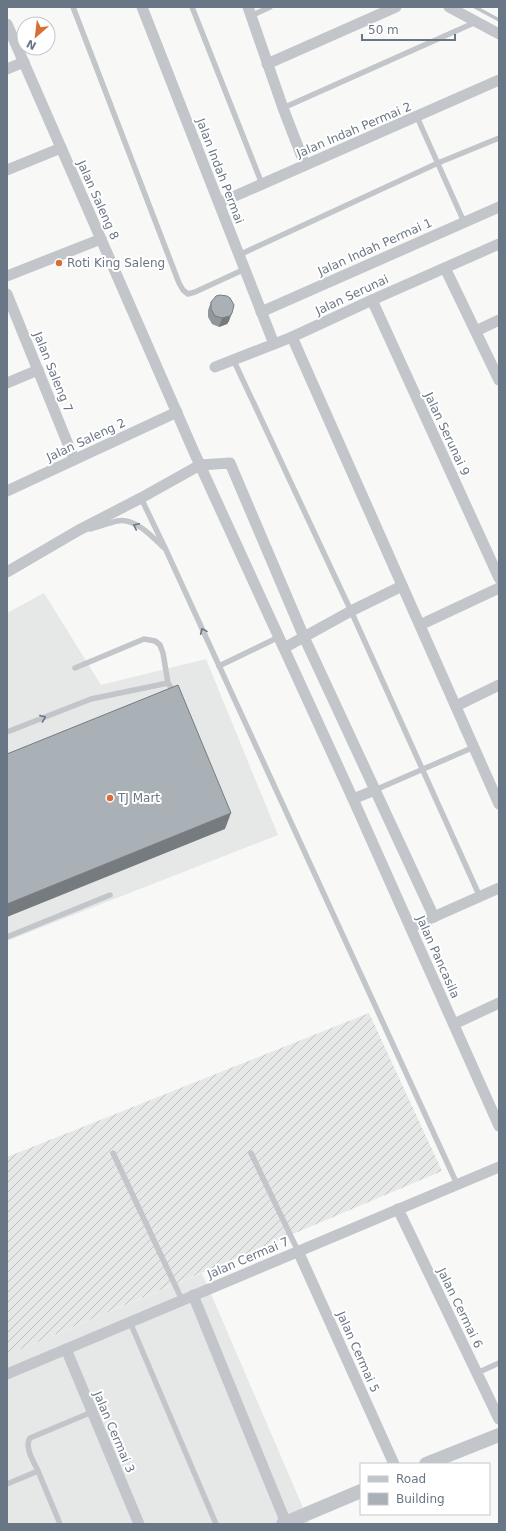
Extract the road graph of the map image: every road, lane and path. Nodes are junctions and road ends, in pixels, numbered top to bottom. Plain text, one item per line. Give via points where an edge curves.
1 (73, 7) edge
2 (142, 7) edge
3 (192, 7) edge
4 (270, 7) edge
5 (396, 7) edge
6 (449, 7) edge
7 (250, 12) edge
8 (477, 22) junction
9 (7, 24) edge
10 (499, 34) edge
11 (24, 62) junction
12 (267, 64) junction
13 (7, 69) edge
14 (499, 80) edge
15 (282, 108) junction
16 (417, 116) junction
17 (499, 138) edge
18 (61, 148) junction
19 (438, 163) junction
20 (304, 165) junction
21 (7, 170) edge
22 (262, 184) junction
23 (219, 203) junction
24 (499, 207) edge
25 (464, 222) junction
26 (101, 239) junction
27 (499, 244) edge
28 (239, 255) junction
29 (445, 268) junction
30 (245, 270) junction
31 (7, 276) edge
32 (7, 294) edge
33 (372, 300) junction
34 (261, 312) junction
35 (499, 320) edge
36 (476, 331) junction
37 (292, 337) junction
38 (274, 344) junction
39 (233, 359) junction
40 (215, 367) dead end
41 (38, 370) junction
42 (499, 380) edge
43 (7, 383) edge
44 (177, 412) junction
45 (74, 459) junction
46 (200, 465) junction
47 (7, 491) edge
48 (141, 498) junction
49 (79, 530) junction
50 (166, 550) junction
51 (7, 572) edge
52 (499, 578) edge
53 (402, 586) junction
54 (499, 588) edge
55 (351, 611) junction
56 (420, 626) junction
57 (304, 637) junction
58 (282, 643) junction
59 (219, 666) junction
60 (75, 668) dead end
61 (168, 683) junction
62 (499, 686) edge
63 (170, 699) edge
64 (456, 706) junction
65 (7, 732) edge
66 (474, 747) junction
67 (423, 769) junction
68 (494, 780) edge
69 (375, 790) junction
70 (354, 799) junction
71 (499, 804) edge
72 (499, 888) edge
73 (110, 895) dead end
74 (480, 896) junction
75 (434, 917) junction
76 (411, 927) junction
77 (7, 937) edge
78 (499, 1003) edge
79 (454, 1024) junction
80 (499, 1126) edge
81 (113, 1153) dead end
82 (251, 1153) dead end
83 (499, 1167) edge
84 (457, 1184) junction
85 (398, 1209) junction
86 (298, 1251) junction
87 (193, 1295) junction
88 (182, 1300) junction
89 (130, 1322) junction
90 (66, 1349) junction
91 (499, 1363) edge
92 (477, 1373) junction
93 (7, 1374) edge
94 (92, 1412) junction
95 (499, 1418) edge
96 (499, 1434) edge
97 (394, 1463) edge
98 (428, 1463) edge
99 (38, 1471) junction
100 (7, 1484) edge
101 (360, 1491) edge
102 (285, 1523) edge
103 (60, 1524) edge
104 (139, 1524) edge
105 (216, 1524) edge

1 - 30 lane via 183,290 188,294 195,292
2 - 23 street, Jalan Indah Permai
3 - 22 lane
4 - 7 lane
5 - 12 street
6 - 8 street
7 - 12 street
8 - 10 street
8 - 15 lane
9 - 11 street, Jalan Saleng 8
11 - 13 street
11 - 18 street, Jalan Saleng 8
12 - 15 street
14 - 16 street, Jalan Indah Permai 2
15 - 20 street
16 - 19 lane
16 - 20 street, Jalan Indah Permai 2
17 - 19 lane
18 - 21 street
18 - 26 street, Jalan Saleng 8
19 - 25 lane
19 - 28 lane
20 - 22 street, Jalan Indah Permai 2
22 - 23 street, Jalan Indah Permai 2
23 - 28 street, Jalan Indah Permai
24 - 25 street, Jalan Indah Permai 1
25 - 34 street, Jalan Indah Permai 1
26 - 31 street
26 - 44 street, Jalan Saleng 8
27 - 29 street, Jalan Serunai
28 - 30 street, Jalan Indah Permai
29 - 33 street, Jalan Serunai
29 - 36 street
30 - 34 street, Jalan Indah Permai
32 - 41 street, Jalan Saleng 7
33 - 37 street, Jalan Serunai
33 - 52 street, Jalan Serunai 9
34 - 38 street, Jalan Indah Permai
35 - 36 street
36 - 42 street
37 - 38 street, Jalan Serunai
37 - 53 street
38 - 39 street, Jalan Serunai
39 - 40 street, Jalan Serunai
39 - 55 lane
41 - 43 street
41 - 45 street, Jalan Saleng 7
44 - 45 street, Jalan Saleng 2
44 - 46 street, Jalan Saleng 8
45 - 47 street, Jalan Saleng 2
46 - 48 street
46 - 57 street via 230,463
46 - 58 street, Jalan Saleng 8
48 - 49 street
48 - 50 lane
50 -> 49 lane via 136,524 120,520
49 - 51 street
59 -> 50 lane
53 - 55 street
53 - 56 street
54 - 56 street
55 - 57 street
55 - 67 lane
56 - 64 street
57 - 58 street
57 - 69 street
58 - 59 lane
58 - 70 street, Jalan Pancasila
59 - 84 lane
60 - 61 lane via 144,640 150,640 160,645
61 - 63 lane via 175,694
65 -> 61 lane via 91,699
62 - 64 street
64 - 66 street
66 - 67 lane
66 - 68 street
67 - 69 lane
67 - 74 lane
68 - 71 street
69 - 70 street
69 - 75 street
70 - 76 street, Jalan Pancasila
72 - 74 street
73 - 77 lane
74 - 75 street
75 - 76 street
76 - 79 street, Jalan Pancasila
78 - 79 street
79 - 80 street, Jalan Pancasila
81 - 88 lane
82 - 86 lane
83 - 84 street, Jalan Cermai 7
84 - 85 street, Jalan Cermai 7
85 - 86 street, Jalan Cermai 7
85 - 92 street, Jalan Cermai 6
86 - 87 street, Jalan Cermai 7
86 - 97 street, Jalan Cermai 5
87 - 88 street, Jalan Cermai 7
87 - 102 street
88 - 89 street, Jalan Cermai 7
89 - 90 street, Jalan Cermai 7
89 - 105 lane
90 - 93 street, Jalan Cermai 7
90 - 94 street, Jalan Cermai 3
91 - 92 lane
92 - 95 street, Jalan Cermai 6
94 - 99 lane via 30,1438 27,1444
94 - 104 street, Jalan Cermai 3
96 - 98 street
99 - 100 lane
99 - 103 lane
101 - 102 street

